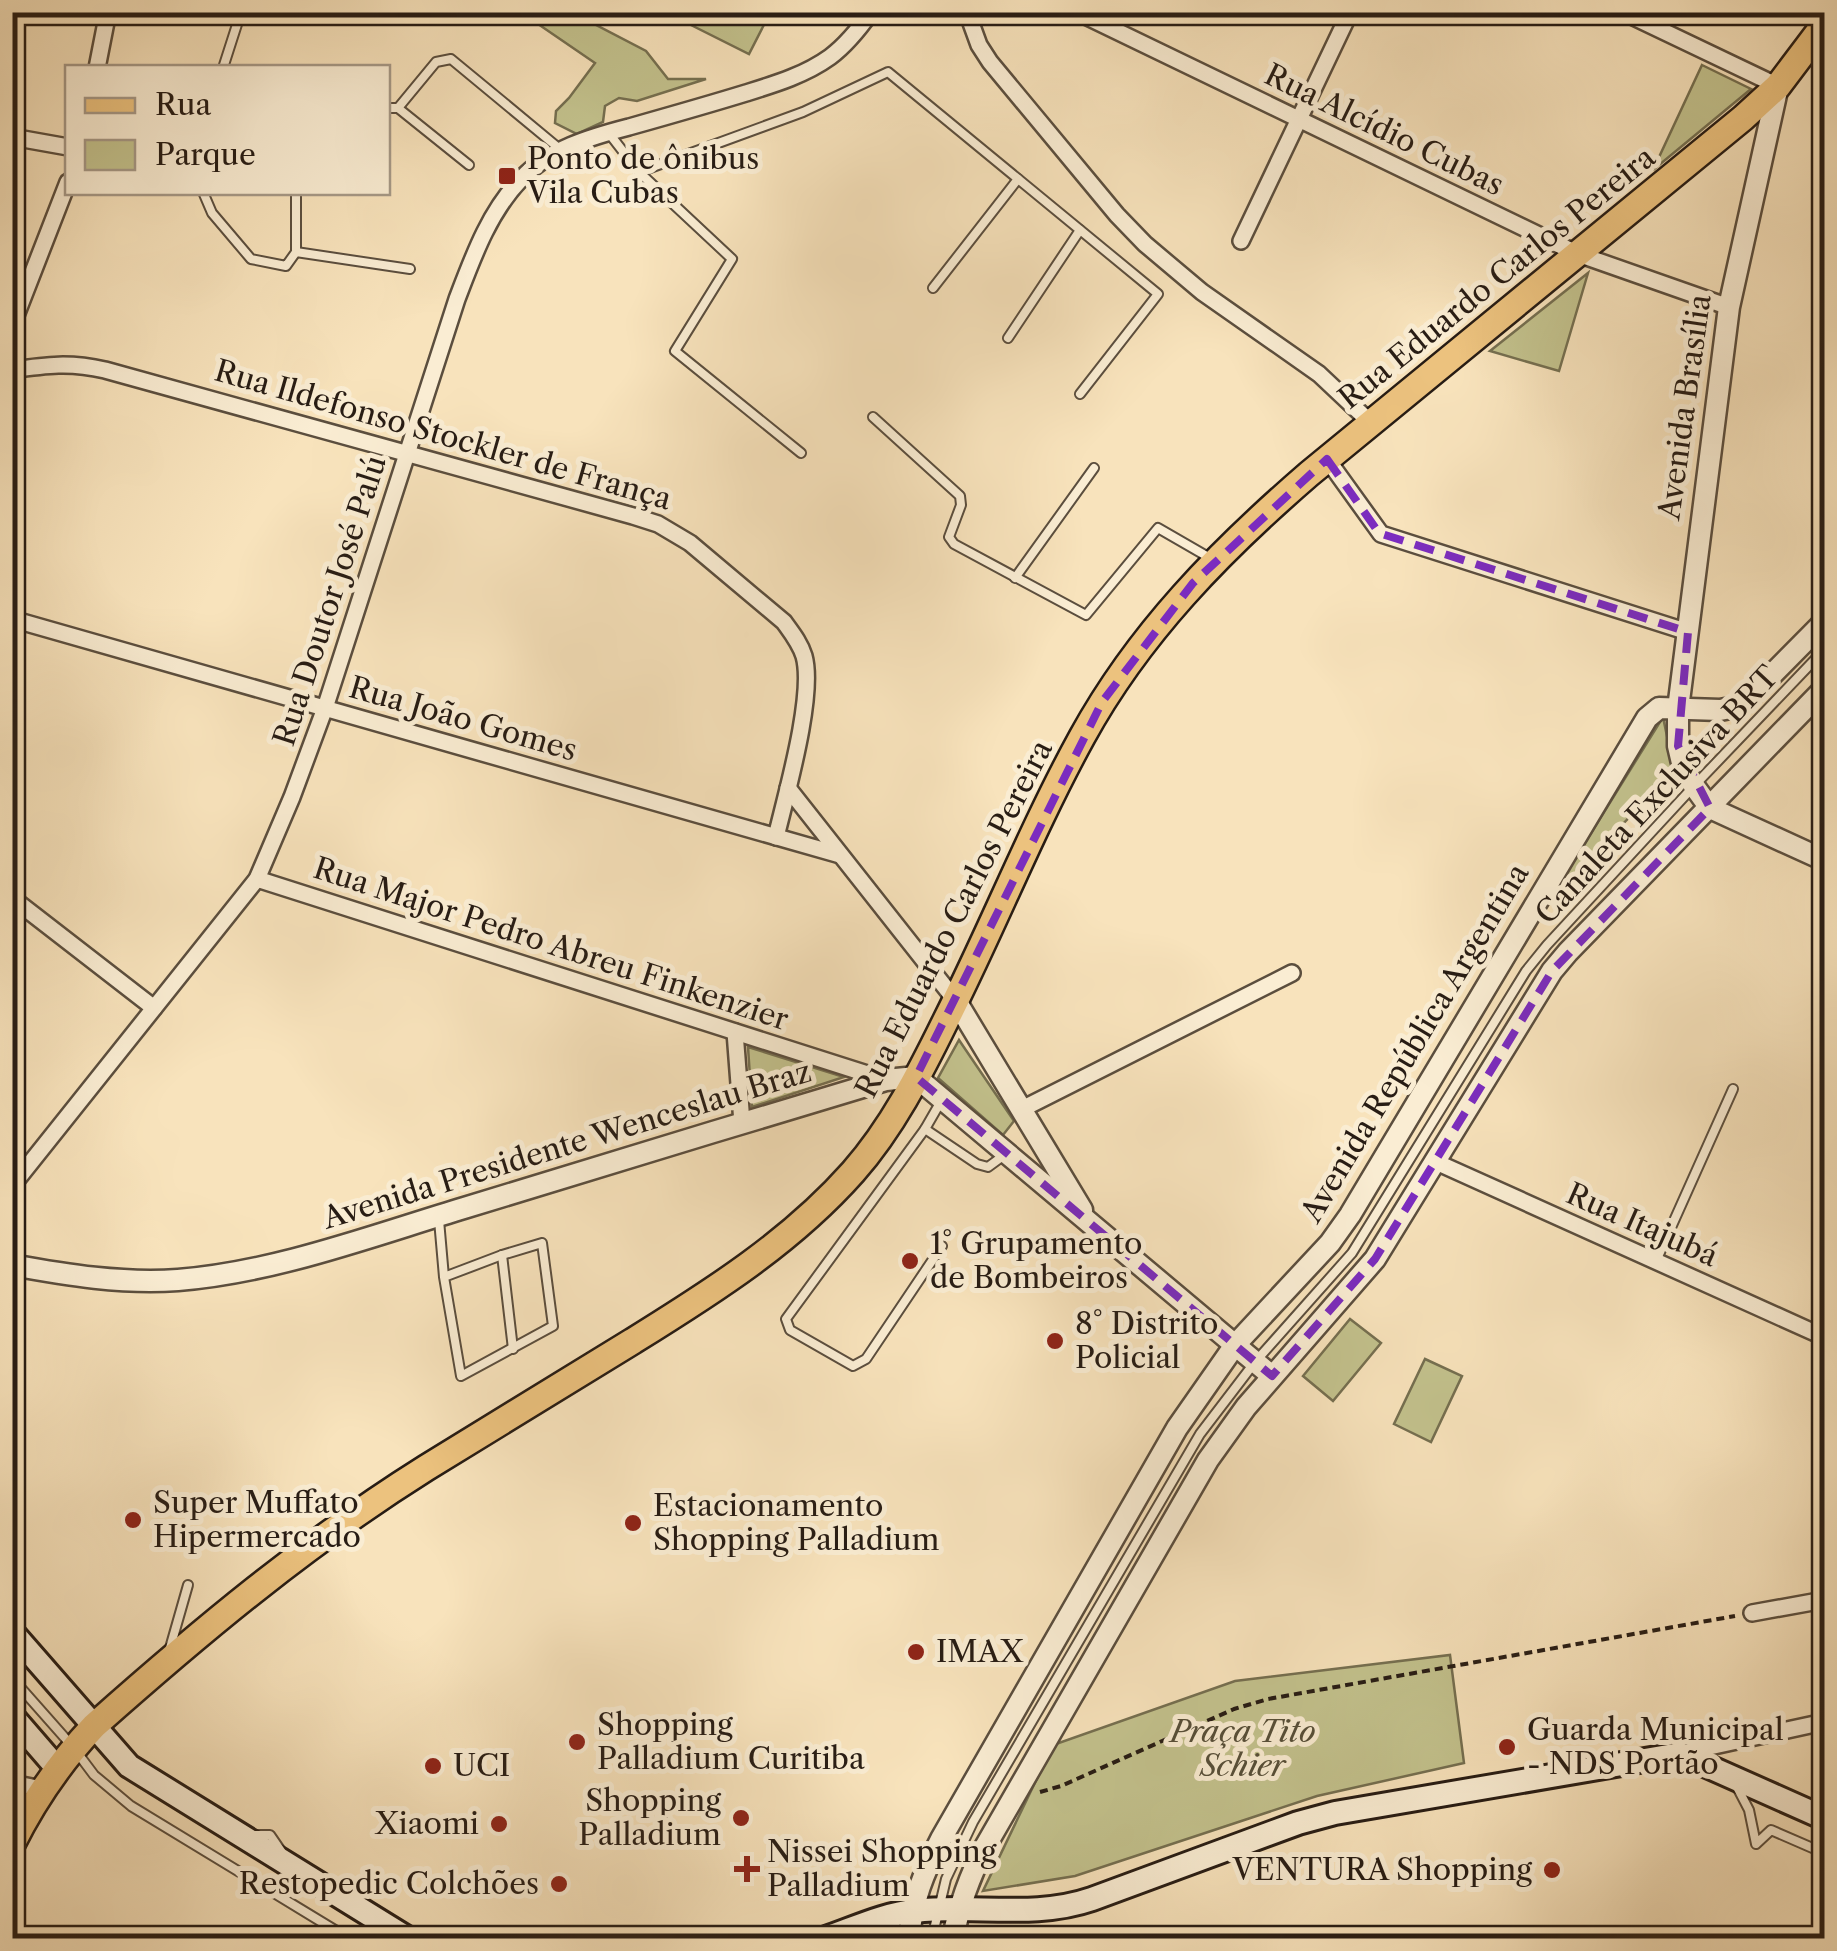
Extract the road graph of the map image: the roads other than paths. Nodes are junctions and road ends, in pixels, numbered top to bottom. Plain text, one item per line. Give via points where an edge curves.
1 (108, 12) edge
2 (241, 12) edge
3 (871, 12) edge
4 (968, 12) edge
5 (1077, 12) edge
6 (1350, 12) edge
7 (1623, 12) edge
8 (1824, 25) edge
9 (98, 65) edge
10 (225, 65) edge
11 (1778, 86) junction
12 (393, 108) edge
13 (1299, 120) junction
14 (608, 132) junction
15 (12, 137) edge
16 (65, 146) edge
17 (561, 150) junction
18 (469, 165) dead end
19 (638, 172) junction
20 (1018, 179) junction
21 (65, 190) edge
22 (204, 195) edge
23 (296, 195) edge
24 (1080, 230) junction
25 (1242, 241) dead end
26 (296, 252) junction
27 (1578, 254) junction
28 (410, 269) dead end
29 (934, 288) dead end
30 (1728, 308) junction
31 (12, 326) edge
32 (1008, 338) dead end
33 (12, 370) edge
34 (1080, 394) dead end
35 (873, 417) dead end
36 (1371, 424) junction
37 (801, 453) dead end
38 (408, 454) junction
39 (1327, 459) junction
40 (1094, 468) dead end
41 (1214, 560) junction
42 (1015, 578) junction
43 (12, 619) edge
44 (1824, 622) edge
45 (1688, 632) junction
46 (1824, 650) edge
47 (1824, 689) edge
48 (325, 708) junction
49 (1678, 709) junction
50 (1694, 786) junction
51 (788, 788) junction
52 (1710, 808) junction
53 (776, 836) junction
54 (840, 855) junction
55 (1824, 860) edge
56 (257, 879) junction
57 (12, 898) edge
58 (1292, 973) dead end
59 (956, 1000) junction
60 (154, 1008) junction
61 (735, 1032) junction
62 (916, 1078) junction
63 (886, 1080) junction
64 (1733, 1090) dead end
65 (942, 1099) junction
66 (1022, 1110) junction
67 (742, 1123) junction
68 (924, 1130) junction
69 (1007, 1153) junction
70 (1436, 1162) junction
71 (12, 1186) edge
72 (438, 1216) junction
73 (1091, 1224) junction
74 (942, 1246) dead end
75 (502, 1255) junction
76 (1656, 1261) junction
77 (12, 1265) edge
78 (444, 1277) junction
79 (1824, 1337) edge
80 (1235, 1345) junction
81 (513, 1348) junction
82 (1255, 1362) junction
83 (1272, 1376) junction
84 (188, 1585) dead end
85 (1824, 1600) edge
86 (1752, 1613) road end
87 (12, 1632) edge
88 (166, 1662) junction
89 (12, 1678) edge
90 (12, 1716) edge
91 (1824, 1722) edge
92 (94, 1726) junction
93 (1680, 1754) junction
94 (58, 1768) junction
95 (1725, 1774) junction
96 (12, 1784) edge
97 (1824, 1818) edge
98 (12, 1844) edge
99 (1824, 1853) edge
100 (948, 1909) junction
101 (911, 1911) junction
102 (348, 1938) edge
103 (407, 1938) edge
104 (826, 1938) edge
105 (909, 1938) edge
106 (932, 1938) edge
107 (953, 1938) edge

1 - 9 street
2 - 10 lane
3 - 14 street, Rua Doutor José Palú via 846,43 800,74
4 - 36 street via 990,62 1138,237 1202,292 1319,374
5 - 13 street, Rua Alcídio Cubas
6 - 13 street
7 - 11 street
8 - 11 main road, Avenida Brasília
11 - 27 main road, Rua Eduardo Carlos Pereira
11 - 30 street, Avenida Brasília
12 - 17 lane via 436,62 451,59
12 - 18 lane
13 - 25 street
13 - 27 street, Rua Alcídio Cubas
14 - 17 street, Rua Doutor José Palú
14 - 19 lane
15 - 16 street
17 - 38 street, Rua Doutor José Palú via 523,176 493,216 457,300
19 - 20 lane via 803,112 888,72
19 - 37 lane via 732,259 675,351
20 - 24 lane
20 - 29 lane
21 - 31 street
22 - 26 lane via 251,259 286,266
23 - 26 lane
24 - 32 lane
24 - 34 lane via 1158,294
26 - 28 lane
27 - 30 street, Rua Alcídio Cubas
27 - 36 main road, Rua Eduardo Carlos Pereira
30 - 45 street, Avenida Brasília
33 - 38 street, Rua Ildefonso Stockler de França via 82,365
35 - 42 lane via 960,496 949,537 954,544
36 - 39 main road, Rua Eduardo Carlos Pereira
38 - 48 street, Rua Doutor José Palú
38 - 51 street, Rua Ildefonso Stockler de França via 658,524 774,612 798,640 807,678
39 - 41 main road, Rua Eduardo Carlos Pereira
39 - 45 street via 1381,534
40 - 42 lane
41 - 42 lane via 1158,528 1086,616
41 - 59 main road, Rua Eduardo Carlos Pereira via 1102,702
43 - 48 street, Rua João Gomes
44 - 49 street, Avenida República Argentina via 1741,706
45 - 49 street, Avenida Brasília
46 - 50 lane, Canaleta Exclusiva BRT
47 - 52 street
48 - 53 street, Rua João Gomes
48 - 56 street, Rua Doutor José Palú
49 - 50 street, Avenida Brasília via 1678,746
49 - 80 street, Avenida República Argentina via 1659,708 1647,718 1350,1216
50 - 52 street, Avenida Brasília
50 - 82 lane, Canaleta Exclusiva BRT via 1526,971 1361,1240
51 - 53 street, Rua Ildefonso Stockler de França
51 - 54 street
52 - 55 street
52 - 70 street via 1552,971
53 - 54 street, Rua João Gomes
54 - 59 street
56 - 60 street, Rua Doutor José Palú
56 - 61 street, Rua Major Pedro Abreu Finkenzier
57 - 60 street
58 - 66 street
59 - 62 main road, Rua Eduardo Carlos Pereira
59 - 66 street
60 - 71 street, Rua Doutor José Palú
61 - 63 street, Rua Major Pedro Abreu Finkenzier
61 - 67 street
62 - 63 street, Avenida Presidente Wenceslau Braz
62 - 65 street
62 - 88 main road, Rua Eduardo Carlos Pereira via 856,1168 762,1255 354,1515
63 - 67 street, Avenida Presidente Wenceslau Braz
64 - 76 lane
65 - 68 lane
65 - 69 street
66 - 73 street
67 - 72 street, Avenida Presidente Wenceslau Braz
68 - 69 lane via 977,1164 988,1167
68 - 74 lane via 786,1319 790,1330 852,1366 866,1359
69 - 73 street
70 - 76 street, Rua Itajubá
70 - 83 street via 1376,1260
72 - 77 street, Avenida Presidente Wenceslau Braz via 206,1277 142,1282
72 - 78 lane
73 - 80 street
75 - 78 lane
75 - 81 lane
75 - 81 lane via 542,1243 553,1326
76 - 79 street, Rua Itajubá
78 - 81 lane via 461,1376
80 - 82 street
80 - 101 street, Avenida República Argentina via 1177,1428 1075,1603 940,1839
82 - 83 street
82 - 100 lane, Canaleta Exclusiva BRT via 1186,1456 972,1822 946,1879
83 - 100 street via 1208,1460
84 - 88 lane
85 - 86 street
87 - 92 main road
88 - 92 main road, Rua Eduardo Carlos Pereira
89 - 94 lane
90 - 94 main road
91 - 93 street
92 - 94 main road, Rua Eduardo Carlos Pereira
92 - 103 main road via 128,1766
93 - 95 main road
93 - 100 main road via 1335,1813 1056,1909
94 - 96 street
94 - 98 main road, Rua Eduardo Carlos Pereira
94 - 102 lane via 94,1774 131,1806
95 - 97 main road
95 - 99 lane via 1749,1810 1756,1844 1771,1830
100 - 101 main road
100 - 106 lane, Canaleta Exclusiva BRT
100 - 107 street
101 - 104 main road
101 - 105 street, Avenida República Argentina

